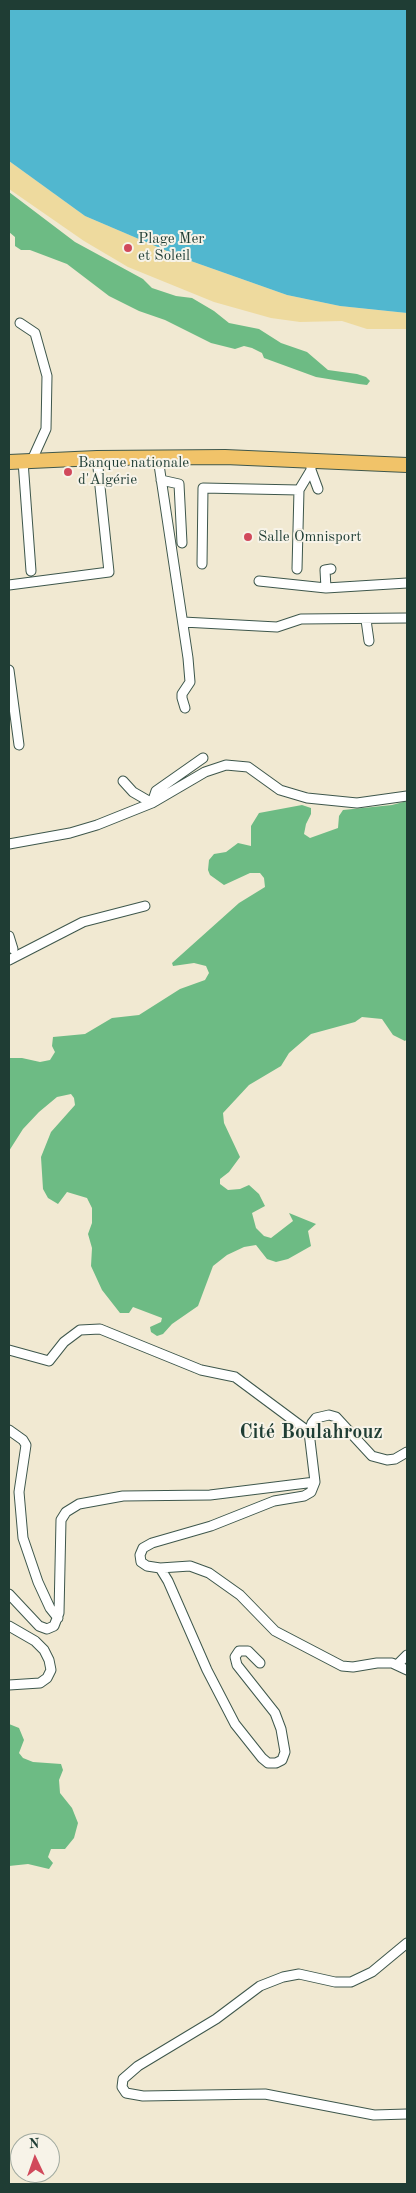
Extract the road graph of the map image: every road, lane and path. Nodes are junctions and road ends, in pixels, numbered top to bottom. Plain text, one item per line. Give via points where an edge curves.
1 (20, 323) dead end
2 (97, 458) junction
3 (158, 458) junction
4 (27, 460) junction
5 (9, 462) edge
6 (311, 465) junction
7 (407, 465) edge
8 (161, 480) junction
9 (318, 489) dead end
10 (299, 490) junction
11 (182, 543) dead end
12 (202, 564) dead end
13 (297, 569) dead end
14 (331, 569) dead end
15 (31, 571) dead end
16 (260, 581) dead end
17 (407, 583) edge
18 (9, 585) edge
19 (326, 588) junction
20 (407, 618) edge
21 (366, 620) junction
22 (182, 622) junction
23 (369, 641) dead end
24 (9, 670) edge
25 (185, 708) dead end
26 (19, 745) dead end
27 (203, 758) dead end
28 (123, 781) dead end
29 (407, 796) edge
30 (152, 803) junction
31 (9, 844) edge
32 (145, 906) dead end
33 (9, 936) edge
34 (13, 949) dead end
35 (9, 960) edge
36 (9, 1350) edge
37 (9, 1430) edge
38 (309, 1432) junction
39 (407, 1452) edge
40 (315, 1482) junction
41 (160, 1568) junction
42 (9, 1594) edge
43 (58, 1618) junction
44 (9, 1626) edge
45 (407, 1655) edge
46 (260, 1663) dead end
47 (397, 1665) junction
48 (407, 1670) edge
49 (9, 1685) edge
50 (407, 1942) edge
51 (407, 2114) edge

1 - 4 street via 35,333 47,376 46,429
2 - 3 main road
2 - 4 main road
2 - 18 street via 109,572
3 - 6 main road
3 - 8 street
4 - 5 main road
4 - 15 street
6 - 7 main road
6 - 9 street
6 - 10 street
8 - 11 street via 179,484
8 - 22 street
10 - 12 street via 203,488
10 - 13 street
14 - 19 street via 325,570
16 - 19 street
17 - 19 street
20 - 21 street
21 - 22 street via 301,619 277,627
21 - 23 street
22 - 25 street via 190,682 182,694
24 - 26 street
27 - 30 street via 156,791
28 - 30 street via 133,792
29 - 30 street via 357,803 307,798 280,790 248,767 226,765 205,772
30 - 31 street via 82,830
32 - 35 street via 83,922
33 - 34 street
36 - 38 street via 49,1361 64,1342 80,1330 100,1330 201,1370 235,1377
37 - 43 street via 26,1445 19,1492 23,1538 38,1582
38 - 39 street via 316,1418 329,1415 336,1417 367,1451 379,1458 395,1459
38 - 40 street
40 - 41 street via 311,1492 304,1496 274,1501 211,1526 147,1546 140,1555 141,1562
40 - 43 street via 210,1495 123,1496 74,1506 63,1515 60,1525 62,1553
41 - 46 street via 235,1724 262,1758 268,1763 276,1763 282,1760 285,1752 281,1729 274,1713 237,1665 235,1657 239,1652 248,1651
41 - 47 street via 190,1566 209,1573 240,1595 275,1631 342,1666
42 - 43 street via 44,1628 51,1628
44 - 49 street via 44,1650 51,1670 40,1684
45 - 47 street
47 - 48 street
50 - 51 street via 372,1972 351,1982 298,1974 260,1986 216,2019 138,2066 123,2079 122,2087 126,2093 136,2095 265,2094 374,2116

